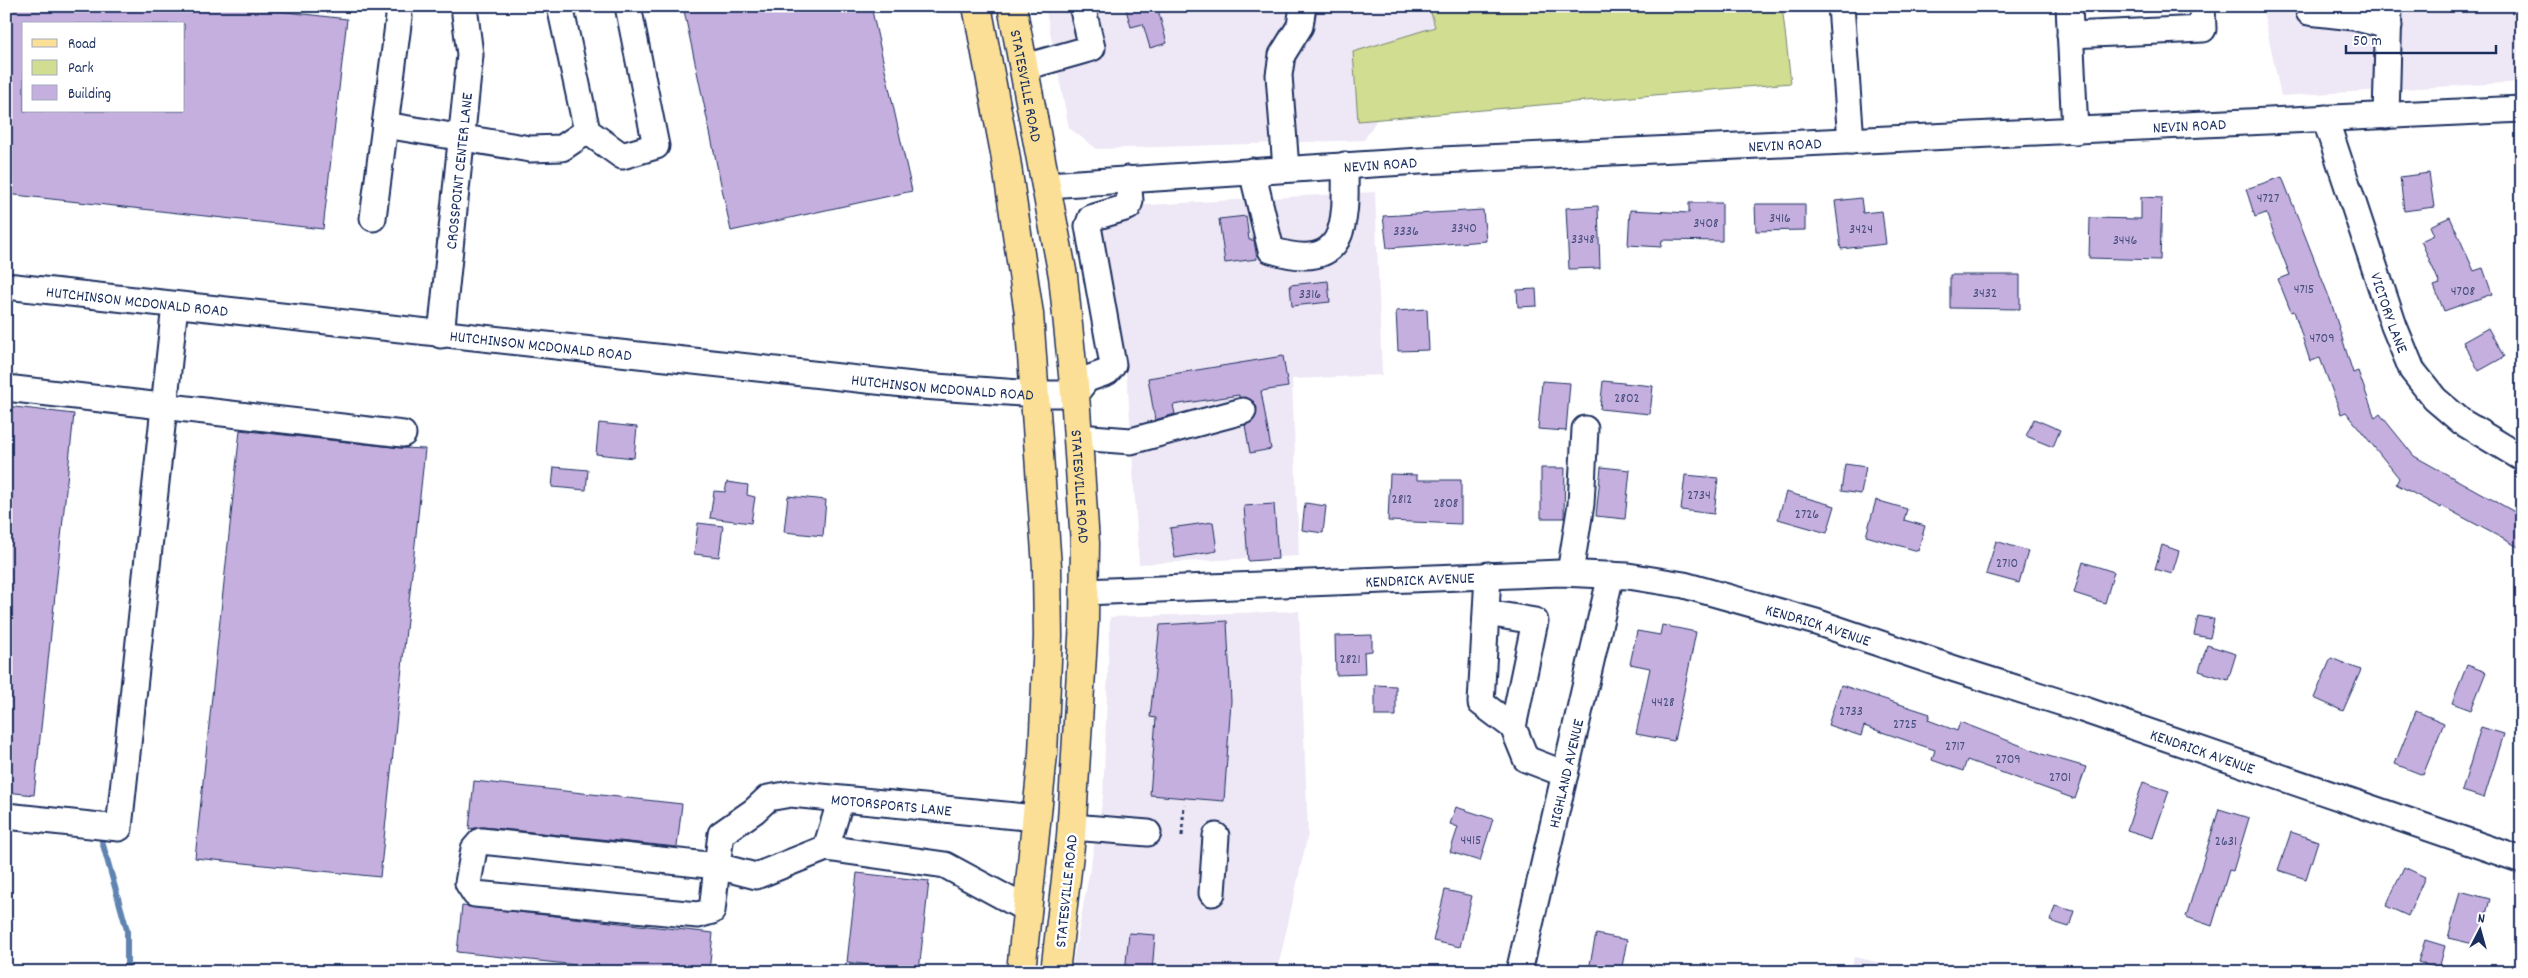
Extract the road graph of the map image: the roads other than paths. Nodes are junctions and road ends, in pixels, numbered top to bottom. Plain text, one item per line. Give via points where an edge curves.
1 (398, 6) edge
2 (464, 6) edge
3 (560, 6) edge
4 (628, 6) edge
5 (977, 6) edge
6 (1012, 6) edge
7 (1082, 6) edge
8 (1303, 6) edge
9 (1841, 6) edge
10 (2069, 6) edge
11 (2202, 6) edge
12 (2310, 6) edge
13 (2389, 16) edge
14 (2070, 35) junction
15 (1025, 67) junction
16 (2522, 109) edge
17 (2386, 116) junction
18 (2325, 118) junction
19 (385, 126) junction
20 (587, 131) junction
21 (2075, 131) junction
22 (461, 140) junction
23 (1851, 141) junction
24 (1345, 165) junction
25 (1286, 169) junction
26 (1252, 171) junction
27 (1128, 179) junction
28 (1046, 185) junction
29 (372, 218) dead end
30 (1094, 257) junction
31 (1061, 263) junction
32 (6, 286) edge
33 (175, 305) junction
34 (441, 335) junction
35 (6, 388) edge
36 (1035, 394) junction
37 (1075, 394) junction
38 (164, 407) junction
39 (1243, 411) dead end
40 (1585, 429) dead end
41 (403, 434) dead end
42 (1078, 437) junction
43 (2522, 458) edge
44 (1570, 573) junction
45 (1488, 575) junction
46 (1612, 575) junction
47 (1084, 592) junction
48 (1487, 613) junction
49 (1513, 727) junction
50 (1565, 774) junction
51 (841, 799) junction
52 (6, 816) edge
53 (1036, 818) junction
54 (1072, 827) junction
55 (1148, 833) dead end
56 (1216, 836) dead end
57 (826, 848) junction
58 (2522, 860) edge
59 (717, 866) junction
60 (1212, 893) dead end
61 (1028, 910) junction
62 (1021, 972) edge
63 (1055, 972) edge
64 (1519, 972) edge

1 - 19 street
2 - 22 street, CROSSPOINT CENTER LANE via 470,55
3 - 20 street
4 - 20 street via 656,146 622,156
5 - 36 main road via 1007,162 1029,314
6 - 15 main road, STATESVILLE ROAD
7 - 15 street via 1092,48
8 - 25 street via 1300,26 1282,55 1279,75
9 - 23 street
10 - 14 street
11 - 14 street via 2203,29
12 - 13 street via 2310,12 2353,17
13 - 17 street
14 - 21 street
15 - 28 main road, STATESVILLE ROAD
16 - 17 street, NEVIN ROAD
17 - 18 street, NEVIN ROAD
18 - 21 street, NEVIN ROAD
18 - 43 street, VICTORY LANE via 2394,326 2412,370 2435,399 2462,422
19 - 22 street
19 - 29 street
20 - 22 street via 562,148 530,150
21 - 23 street, NEVIN ROAD
22 - 34 street, CROSSPOINT CENTER LANE
23 - 24 street, NEVIN ROAD
24 - 25 street, NEVIN ROAD
24 - 26 street via 1346,213 1334,246 1321,254 1295,257 1271,250
25 - 26 street, NEVIN ROAD
26 - 27 street, NEVIN ROAD
27 - 28 street, NEVIN ROAD
27 - 30 street via 1128,207 1091,218 1088,233
28 - 31 main road, STATESVILLE ROAD
30 - 31 street
30 - 37 street via 1113,365 1107,372 1087,379
31 - 37 main road, STATESVILLE ROAD
32 - 33 street, HUTCHINSON MCDONALD ROAD
33 - 34 street, HUTCHINSON MCDONALD ROAD
33 - 38 street
34 - 36 street, HUTCHINSON MCDONALD ROAD via 922,386
35 - 38 street
36 - 37 street, HUTCHINSON MCDONALD ROAD
36 - 53 main road via 1047,567 1048,637
37 - 42 main road, STATESVILLE ROAD
38 - 41 street
38 - 52 street via 119,828
39 - 42 street via 1131,441
40 - 44 street via 1581,504
42 - 47 main road, STATESVILLE ROAD via 1085,543
44 - 45 street, KENDRICK AVENUE
44 - 46 street, KENDRICK AVENUE
45 - 47 street, KENDRICK AVENUE
45 - 48 street
46 - 50 street, HIGHLAND AVENUE
46 - 58 street, KENDRICK AVENUE via 1684,584 1816,622 2082,709
47 - 54 main road, STATESVILLE ROAD
48 - 49 street via 1481,703
48 - 49 street via 1535,620
49 - 50 street via 1526,759
50 - 64 street, HIGHLAND AVENUE
51 - 53 street, MOTORSPORTS LANE
51 - 57 street
51 - 59 street, MOTORSPORTS LANE via 791,794 768,798 722,834
53 - 61 main road
54 - 55 street
54 - 63 main road, STATESVILLE ROAD
56 - 60 street
57 - 59 street via 756,876
57 - 61 street via 945,865
59 - 59 street, MOTORSPORTS LANE via 481,841 474,849 468,882 475,894 698,915 712,911
61 - 62 main road

